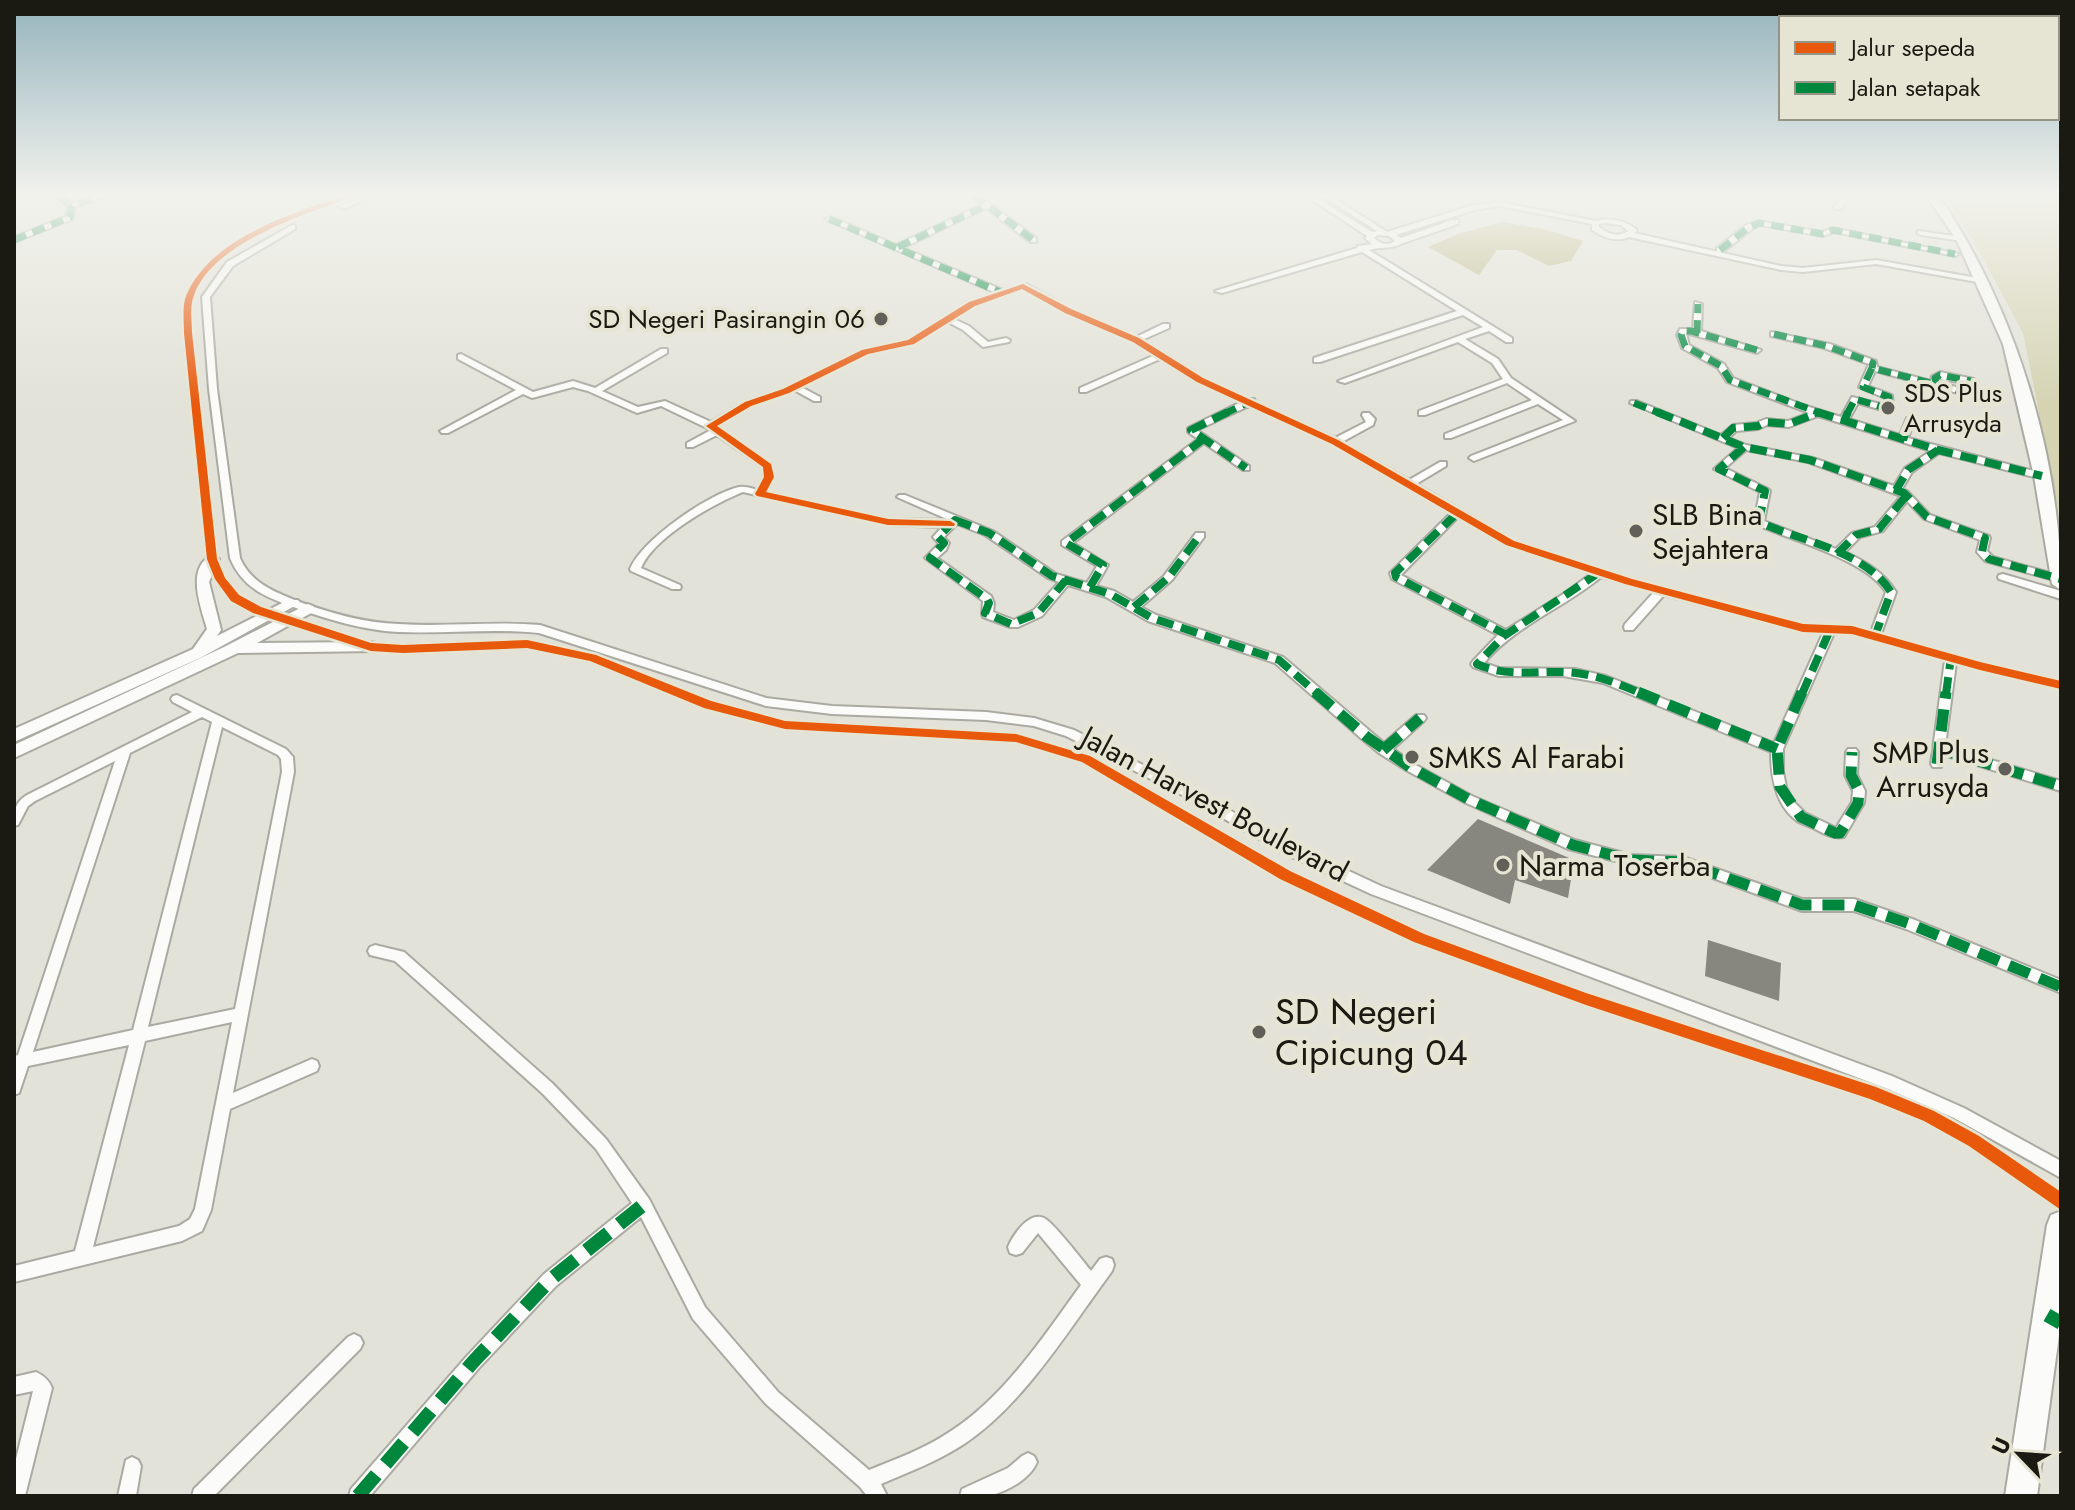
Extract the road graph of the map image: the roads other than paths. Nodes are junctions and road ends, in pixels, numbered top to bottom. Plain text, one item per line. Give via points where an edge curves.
1 (211, 265) edge
2 (229, 265) edge
3 (940, 265) edge
4 (1292, 265) edge
5 (1390, 265) edge
6 (1770, 265) edge
7 (1844, 265) edge
8 (1899, 265) edge
9 (1925, 265) edge
10 (1976, 265) edge
11 (1982, 278) junction
12 (1215, 288) dead end
13 (1000, 292) junction
14 (1698, 304) dead end
15 (1463, 312) junction
16 (950, 320) junction
17 (1166, 326) dead end
18 (1489, 328) junction
19 (1697, 333) junction
20 (1774, 334) dead end
21 (1459, 339) junction
22 (1006, 340) dead end
23 (1136, 340) junction
24 (1509, 340) dead end
25 (1757, 350) dead end
26 (664, 351) dead end
27 (1160, 356) junction
28 (461, 357) dead end
29 (1317, 360) dead end
30 (1872, 368) junction
31 (1508, 380) junction
32 (1342, 381) dead end
33 (1971, 381) dead end
34 (1936, 385) junction
35 (795, 387) junction
36 (523, 390) junction
37 (1083, 390) dead end
38 (596, 391) junction
39 (1969, 393) dead end
40 (817, 399) dead end
41 (1539, 400) junction
42 (1251, 401) junction
43 (1786, 401) junction
44 (1634, 403) dead end
45 (1422, 413) dead end
46 (1817, 413) junction
47 (1366, 415) dead end
48 (218, 420) junction
49 (1910, 420) dead end
50 (1844, 421) junction
51 (1766, 422) junction
52 (198, 425) junction
53 (714, 428) junction
54 (445, 431) dead end
55 (1448, 436) dead end
56 (1723, 438) junction
57 (1202, 440) junction
58 (1903, 440) junction
59 (1335, 442) junction
60 (690, 445) dead end
61 (1744, 447) junction
62 (1938, 450) junction
63 (1474, 458) dead end
64 (1443, 464) dead end
65 (1246, 468) dead end
66 (2042, 476) junction
67 (1408, 485) junction
68 (1901, 493) junction
69 (760, 494) junction
70 (902, 497) dead end
71 (1456, 514) junction
72 (953, 522) junction
73 (1200, 535) dead end
74 (1837, 554) junction
75 (212, 559) junction
76 (1600, 572) junction
77 (2003, 577) dead end
78 (1066, 580) junction
79 (2061, 581) edge
80 (676, 587) dead end
81 (1090, 587) junction
82 (1662, 590) junction
83 (2061, 595) edge
84 (300, 606) junction
85 (1134, 607) junction
86 (271, 616) junction
87 (288, 622) junction
88 (1629, 627) dead end
89 (1830, 630) junction
90 (1505, 634) junction
91 (1875, 636) junction
92 (371, 647) junction
93 (229, 651) junction
94 (197, 653) junction
95 (1951, 657) junction
96 (2061, 685) edge
97 (177, 699) dead end
98 (201, 712) junction
99 (1420, 718) dead end
100 (218, 720) junction
101 (14, 736) edge
102 (1777, 749) junction
103 (1939, 749) junction
104 (1383, 750) junction
105 (14, 752) edge
106 (1852, 752) dead end
107 (124, 753) junction
108 (1937, 764) dead end
109 (2061, 786) edge
110 (14, 821) edge
111 (375, 951) dead end
112 (1606, 977) junction
113 (2061, 987) edge
114 (1603, 1005) junction
115 (241, 1014) junction
116 (141, 1035) junction
117 (18, 1061) edge
118 (312, 1066) dead end
119 (14, 1088) edge
120 (224, 1104) junction
121 (2061, 1170) edge
122 (2061, 1202) edge
123 (643, 1205) junction
124 (2061, 1225) edge
125 (1016, 1247) dead end
126 (82, 1256) junction
127 (1106, 1265) dead end
128 (14, 1274) edge
129 (1091, 1284) junction
130 (2054, 1319) edge
131 (354, 1343) dead end
132 (14, 1386) edge
133 (1028, 1462) dead end
134 (132, 1466) dead end
135 (867, 1480) junction
136 (16, 1496) edge
137 (127, 1496) edge
138 (201, 1496) edge
139 (358, 1496) edge
140 (878, 1496) edge
141 (969, 1496) edge
142 (2021, 1496) edge

1 - 52 street, Jalan Harvest Boulevard via 189,298
2 - 48 street, Jalan Harvest Boulevard via 206,297
3 - 13 street
4 - 12 street
5 - 15 street
6 - 7 street via 1803,270
8 - 11 street
9 - 11 street
10 - 11 main road
11 - 66 main road via 2010,344
13 - 16 street
13 - 23 street via 1023,286
14 - 19 street
15 - 18 street
15 - 29 street
16 - 22 street via 986,345
16 - 35 street via 911,342 876,348
17 - 23 street
18 - 21 street
18 - 24 street
19 - 25 street
19 - 43 street via 1682,332 1680,338 1721,366 1730,380
20 - 30 street via 1827,346 1871,362
21 - 31 street via 1495,361
21 - 32 street
23 - 27 street
26 - 38 street
27 - 37 street
27 - 42 street
28 - 36 street
30 - 34 street
30 - 50 street via 1863,387 1889,397 1889,409 1855,399
31 - 41 street
31 - 45 street
33 - 34 street via 1940,375
34 - 39 street
35 - 40 street
35 - 53 street via 748,404
36 - 38 street via 535,395 571,384
36 - 54 street
38 - 53 street via 637,410 662,403
41 - 55 street
41 - 63 street via 1570,421
42 - 57 street via 1192,428
42 - 59 street
43 - 46 street
43 - 51 street
44 - 56 street
46 - 50 street
46 - 51 street via 1789,424
47 - 59 street via 1370,423
48 - 52 street
48 - 84 street, Jalan Harvest Boulevard via 241,573 253,585
49 - 58 street
50 - 58 street
51 - 56 street via 1733,428
52 - 75 street, Jalan Harvest Boulevard
53 - 60 street
53 - 69 street via 768,466
56 - 61 street
57 - 65 street
57 - 81 street via 1066,543 1103,565
58 - 62 street
59 - 67 street
61 - 68 street via 1810,460
61 - 74 street via 1719,469 1765,491 1759,522
62 - 66 street
62 - 68 street via 1908,470
64 - 67 street
66 - 79 main road
67 - 71 street
68 - 74 street via 1879,529 1860,532
68 - 79 street via 1927,517 1985,538 1982,552 1989,559
69 - 72 street via 888,522
69 - 80 street via 743,489 730,494 648,548 636,562 642,575
70 - 72 street
71 - 76 street via 1504,540
71 - 90 street via 1403,562 1396,577
72 - 78 street via 989,533
72 - 78 street via 938,537 944,546 930,558 987,599 987,614 1014,624 1038,613
73 - 85 street via 1168,578
74 - 91 street via 1890,587
75 - 86 street, Jalan Harvest Boulevard via 235,598
75 - 94 street via 202,582 214,630
76 - 82 street
76 - 90 street via 1576,593
77 - 83 street
78 - 81 street
81 - 85 street
82 - 88 street
82 - 89 street via 1803,628
84 - 86 street
84 - 87 street
84 - 112 street, Jalan Harvest Boulevard via 396,628 540,629 766,702 1034,722 1088,742 1376,890
85 - 104 street via 1152,618 1279,660
86 - 87 street, Jalan Harvest Boulevard
86 - 94 street
87 - 92 street, Jalan Harvest Boulevard
87 - 93 street
89 - 91 street
89 - 102 street
90 - 102 street via 1477,664 1494,671 1572,673 1616,682
91 - 95 street
92 - 93 street
92 - 114 street, Jalan Harvest Boulevard via 527,644 592,658 708,705 785,725 1040,743 1086,759 1285,875 1364,913
93 - 105 street
94 - 101 street
95 - 96 street
95 - 103 street
97 - 98 street
98 - 100 street
98 - 107 street
99 - 104 street
100 - 115 street via 287,757
100 - 116 street
102 - 106 street via 1780,787 1789,804 1801,817 1835,833 1858,803
103 - 108 street
103 - 109 street
104 - 113 street via 1468,799 1573,845 1631,860 1683,862 1802,905 1854,905
107 - 110 street via 31,798
107 - 117 street
111 - 123 street via 399,956 547,1088 601,1144
112 - 114 street
112 - 121 street, Jalan Harvest Boulevard via 1892,1083
114 - 122 street, Jalan Harvest Boulevard via 1890,1098 1974,1141
115 - 116 street
115 - 120 street
116 - 117 street
116 - 126 street
117 - 119 street
118 - 120 street
120 - 126 street via 196,1225
123 - 135 street via 699,1313 772,1398
123 - 139 street via 550,1280
124 - 130 main road
125 - 129 street via 1034,1225 1041,1225
126 - 128 street
127 - 129 street
129 - 135 street via 1011,1386 969,1430 921,1459
130 - 142 main road
131 - 138 street
132 - 136 street via 36,1381 43,1388
133 - 141 street via 1015,1475
134 - 137 street
135 - 140 street

